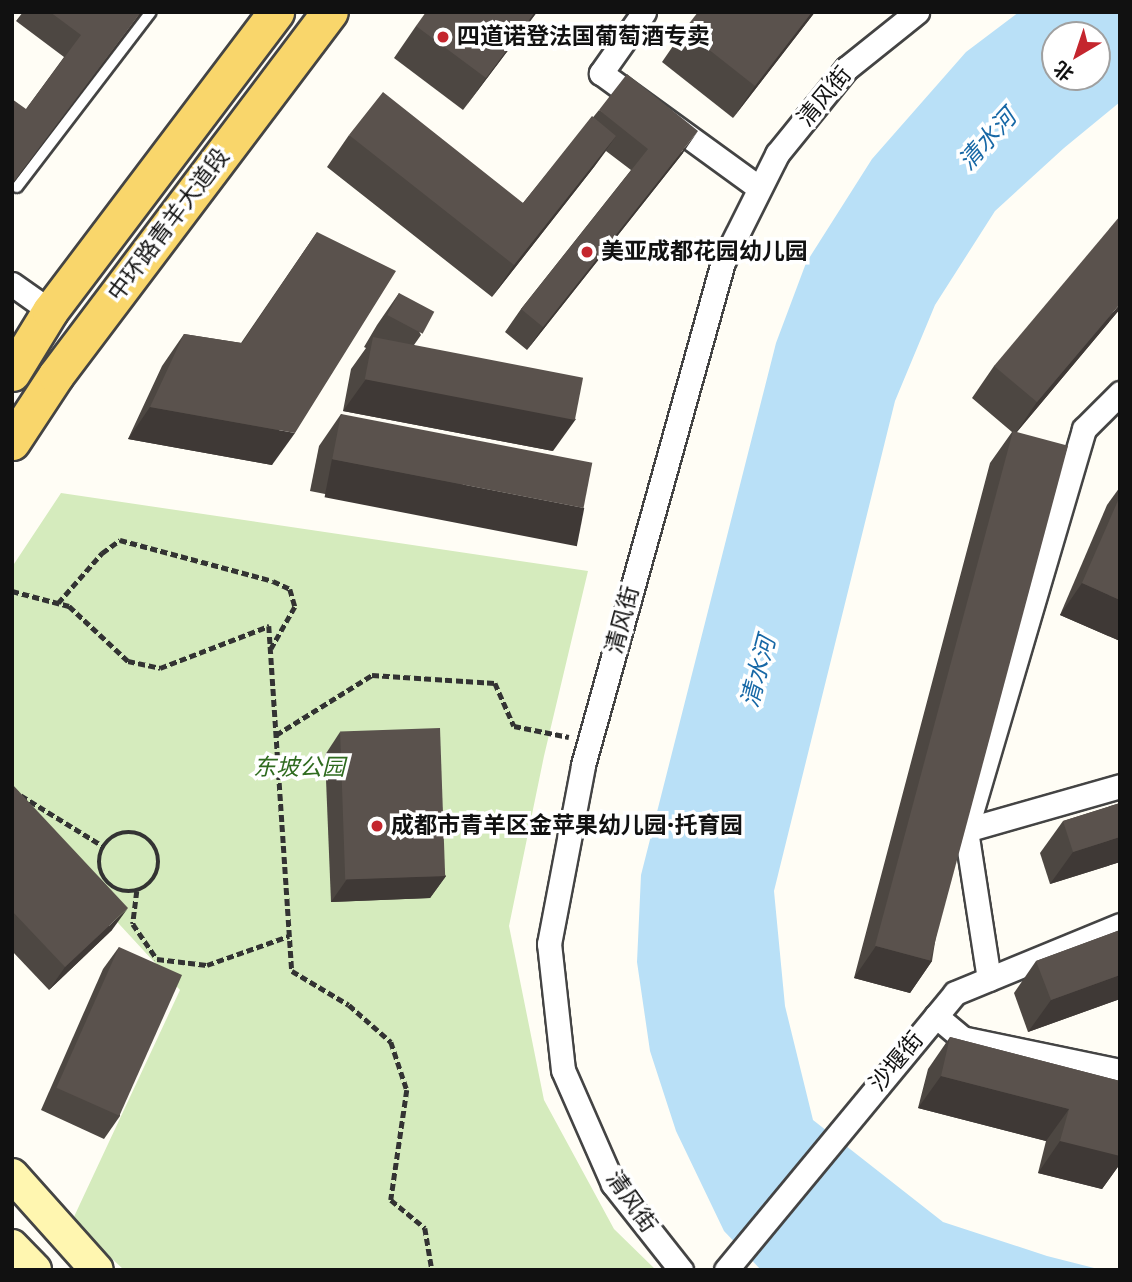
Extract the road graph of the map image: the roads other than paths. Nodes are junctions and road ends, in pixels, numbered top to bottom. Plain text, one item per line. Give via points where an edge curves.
1 (151, 12) edge
2 (276, 12) edge
3 (330, 12) edge
4 (645, 12) edge
5 (917, 12) edge
6 (17, 187) edge
7 (758, 188) junction
8 (12, 284) edge
9 (50, 311) junction
10 (12, 373) edge
11 (1120, 393) edge
12 (12, 442) edge
13 (1120, 786) edge
14 (966, 830) junction
15 (1120, 925) edge
16 (989, 979) junction
17 (936, 1016) junction
18 (1120, 1071) edge
19 (12, 1175) edge
20 (730, 1265) edge
21 (97, 1270) edge
22 (681, 1270) edge

1 - 6 lane
2 - 9 main road, 中环路青羊大道段
3 - 12 main road, 中环路青羊大道段 via 56,374
4 - 7 street via 601,73
5 - 7 street, 清风街 via 847,68 777,154
7 - 22 street, 清风街 via 723,262 590,741 549,944 562,1070 613,1184
8 - 9 street
9 - 10 main road, 中环路青羊大道段
11 - 14 street via 1084,429
13 - 14 street
14 - 16 street
15 - 16 street, 沙堰街
16 - 17 street, 沙堰街 via 955,993
17 - 18 street via 962,1038
17 - 20 street, 沙堰街
19 - 21 main road

